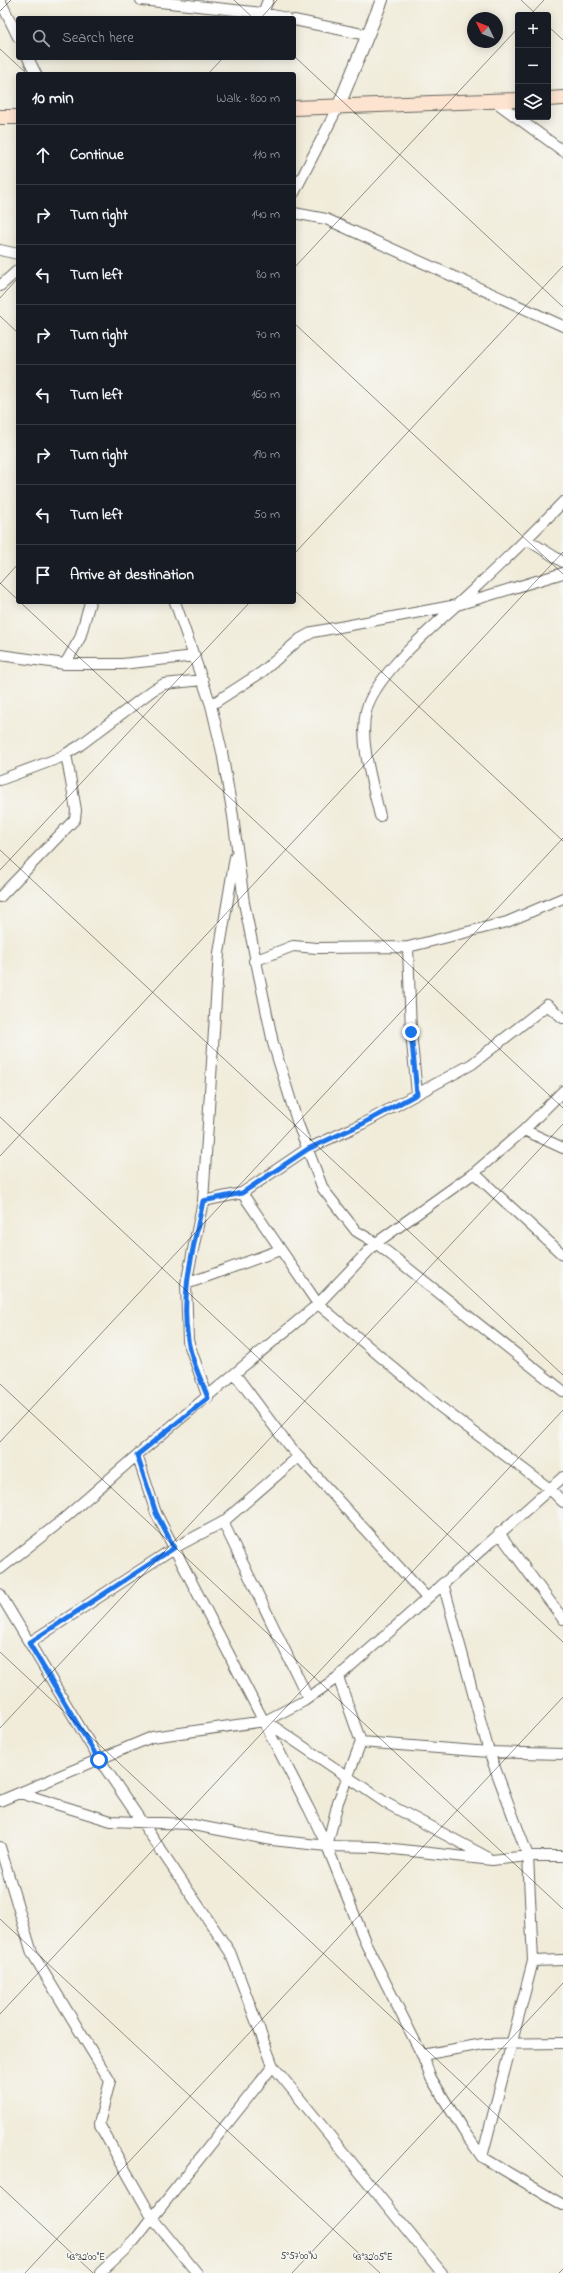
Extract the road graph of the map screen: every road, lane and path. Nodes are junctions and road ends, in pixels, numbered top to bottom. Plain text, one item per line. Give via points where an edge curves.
1 (0, 0) edge
2 (141, 0) edge
3 (268, 0) edge
4 (382, 0) edge
5 (263, 13) junction
6 (277, 16) edge
7 (296, 20) edge
8 (16, 33) edge
9 (367, 35) junction
10 (29, 60) edge
11 (35, 72) edge
12 (563, 98) edge
13 (551, 99) edge
14 (493, 100) junction
15 (515, 100) edge
16 (338, 105) junction
17 (296, 108) edge
18 (0, 117) edge
19 (16, 117) edge
20 (563, 151) edge
21 (296, 189) edge
22 (296, 213) edge
23 (0, 250) edge
24 (16, 254) edge
25 (16, 272) edge
26 (0, 286) edge
27 (563, 326) edge
28 (563, 502) edge
29 (526, 540) junction
30 (563, 562) edge
31 (563, 573) edge
32 (89, 604) edge
33 (176, 604) edge
34 (457, 605) junction
35 (0, 655) edge
36 (195, 656) junction
37 (65, 664) junction
38 (203, 680) junction
39 (211, 705) junction
40 (66, 754) junction
41 (0, 780) edge
42 (380, 816) dead end
43 (237, 844) junction
44 (0, 897) edge
45 (563, 898) edge
46 (408, 947) junction
47 (254, 960) junction
48 (563, 1018) edge
49 (563, 1091) edge
50 (417, 1094) junction
51 (524, 1130) junction
52 (563, 1148) edge
53 (308, 1149) junction
54 (474, 1173) junction
55 (242, 1193) junction
56 (203, 1201) junction
57 (376, 1243) junction
58 (280, 1250) junction
59 (563, 1255) edge
60 (186, 1284) junction
61 (318, 1304) junction
62 (235, 1374) junction
63 (563, 1391) edge
64 (208, 1398) junction
65 (137, 1455) junction
66 (298, 1457) junction
67 (563, 1477) edge
68 (550, 1489) junction
69 (563, 1502) edge
70 (223, 1522) junction
71 (499, 1534) junction
72 (174, 1548) junction
73 (0, 1569) edge
74 (443, 1583) junction
75 (0, 1594) edge
76 (427, 1598) junction
77 (563, 1619) edge
78 (29, 1643) junction
79 (338, 1677) junction
80 (308, 1698) junction
81 (265, 1721) junction
82 (360, 1742) junction
83 (490, 1752) junction
84 (563, 1754) edge
85 (99, 1760) junction
86 (348, 1777) junction
87 (20, 1793) junction
88 (0, 1801) edge
89 (141, 1822) junction
90 (326, 1846) junction
91 (0, 1847) edge
92 (528, 1856) junction
93 (563, 1856) edge
94 (492, 1860) junction
95 (563, 1960) edge
96 (533, 1961) junction
97 (563, 2043) edge
98 (512, 2044) junction
99 (422, 2055) junction
100 (273, 2066) junction
101 (482, 2157) junction
102 (563, 2205) edge
103 (152, 2218) junction
104 (100, 2273) edge
105 (197, 2273) edge
106 (442, 2273) edge

1 - 8 street
2 - 5 street
3 - 5 street
4 - 9 street
5 - 6 street
7 - 9 street
9 - 16 street
10 - 11 street
12 - 13 main road
14 - 15 main road
14 - 16 main road
14 - 20 street
16 - 17 main road
16 - 21 street
18 - 19 main road
22 - 27 street via 326,219
23 - 24 street
25 - 26 street
28 - 29 street
29 - 30 street
29 - 34 street
31 - 34 street
32 - 37 street via 80,638
33 - 36 street
34 - 39 street via 313,632 300,639 262,672
34 - 42 street via 396,664 375,692 366,711 364,740
35 - 37 street
36 - 37 street via 122,664
36 - 38 street
38 - 39 street
38 - 40 street via 164,684
39 - 43 street via 222,752
40 - 41 street
40 - 44 street via 76,810 75,819
43 - 47 street
43 - 56 street via 219,953
45 - 46 street via 507,922
46 - 47 street via 293,946
46 - 50 street via 411,1032
47 - 53 street via 273,1043
48 - 50 street via 547,1005 472,1064
49 - 51 street
50 - 53 street via 362,1124
51 - 52 street
51 - 54 street
53 - 55 street
53 - 57 street via 324,1189 356,1231
54 - 57 street
54 - 59 street
55 - 56 street
55 - 58 street
56 - 60 street
57 - 61 street
57 - 63 street
58 - 60 street
58 - 61 street
60 - 64 street via 188,1341
61 - 62 street
61 - 68 street via 439,1406
62 - 64 street
62 - 66 street
64 - 65 street
65 - 72 street via 156,1513
65 - 73 street via 60,1522
66 - 70 street
66 - 76 street
67 - 68 street
68 - 69 street
68 - 71 street
70 - 72 street
70 - 80 street
71 - 74 street
71 - 77 street
72 - 78 street
72 - 81 street
74 - 76 street
74 - 83 street
75 - 78 street
76 - 79 street
78 - 85 street
79 - 80 street
79 - 82 street
80 - 81 street
81 - 85 street via 152,1736
81 - 86 street
81 - 90 street
82 - 83 street
82 - 86 street
83 - 84 street
83 - 92 street
85 - 87 street
85 - 89 street
86 - 90 street
86 - 94 street via 386,1803
87 - 88 street
87 - 89 street via 111,1821
89 - 90 street via 188,1824 272,1840
89 - 100 street via 230,1952
90 - 94 street via 376,1847
90 - 99 street via 366,1944
91 - 103 street via 32,1953 110,2081 98,2124
92 - 93 street
92 - 94 street
92 - 96 street
95 - 96 street
96 - 98 street
97 - 98 street
98 - 99 street via 483,2044
98 - 101 street
99 - 101 street via 431,2078
100 - 103 street
100 - 106 street
101 - 102 street
103 - 104 street via 134,2241
103 - 105 street

